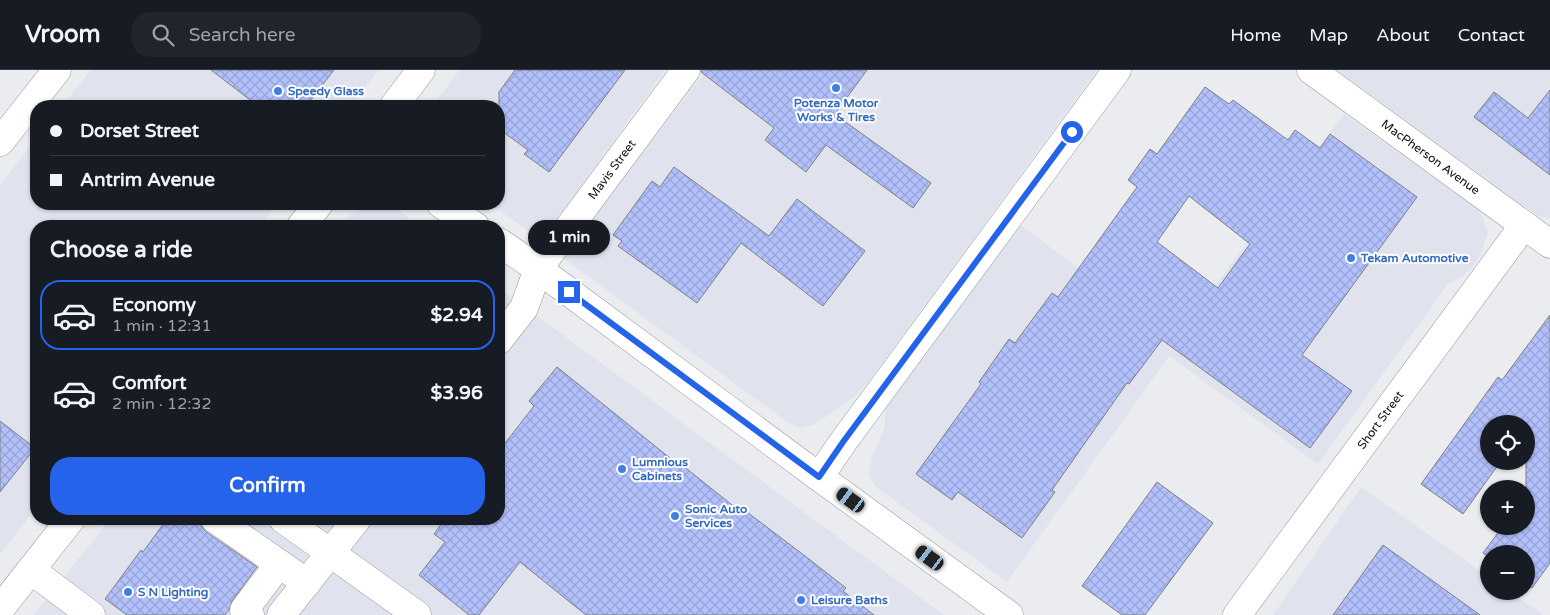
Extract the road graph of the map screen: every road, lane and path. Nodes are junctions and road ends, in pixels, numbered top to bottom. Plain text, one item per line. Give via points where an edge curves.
1 (57, 70) edge
2 (421, 70) edge
3 (686, 70) edge
4 (1117, 70) edge
5 (1324, 74) edge
6 (33, 100) edge
7 (398, 100) edge
8 (30, 104) edge
9 (0, 142) edge
10 (314, 210) edge
11 (450, 210) edge
12 (306, 220) edge
13 (466, 220) edge
14 (1524, 225) junction
15 (1550, 244) edge
16 (505, 246) edge
17 (538, 269) junction
18 (505, 332) edge
19 (819, 477) junction
20 (66, 525) edge
21 (224, 525) edge
22 (292, 525) edge
23 (352, 525) edge
24 (330, 553) junction
25 (280, 564) junction
26 (31, 570) junction
27 (307, 583) junction
28 (0, 609) edge
29 (91, 615) edge
30 (250, 615) edge
31 (282, 615) edge
32 (417, 615) edge
33 (1009, 615) edge
34 (1237, 615) edge

1 - 6 street
2 - 7 street
3 - 17 street, Mavis Street
4 - 19 street
5 - 14 street, MacPherson Avenue
8 - 9 street
10 - 12 street
11 - 13 street
14 - 15 street, MacPherson Avenue
14 - 34 street, Short Street
16 - 17 street
17 - 18 street, Mavis Street via 524,308
17 - 19 street
19 - 33 street
20 - 26 street
21 - 25 street
22 - 24 street
23 - 24 street
24 - 27 street
24 - 32 street
25 - 27 street
25 - 30 street via 244,610
26 - 28 street
26 - 29 street
27 - 31 street

